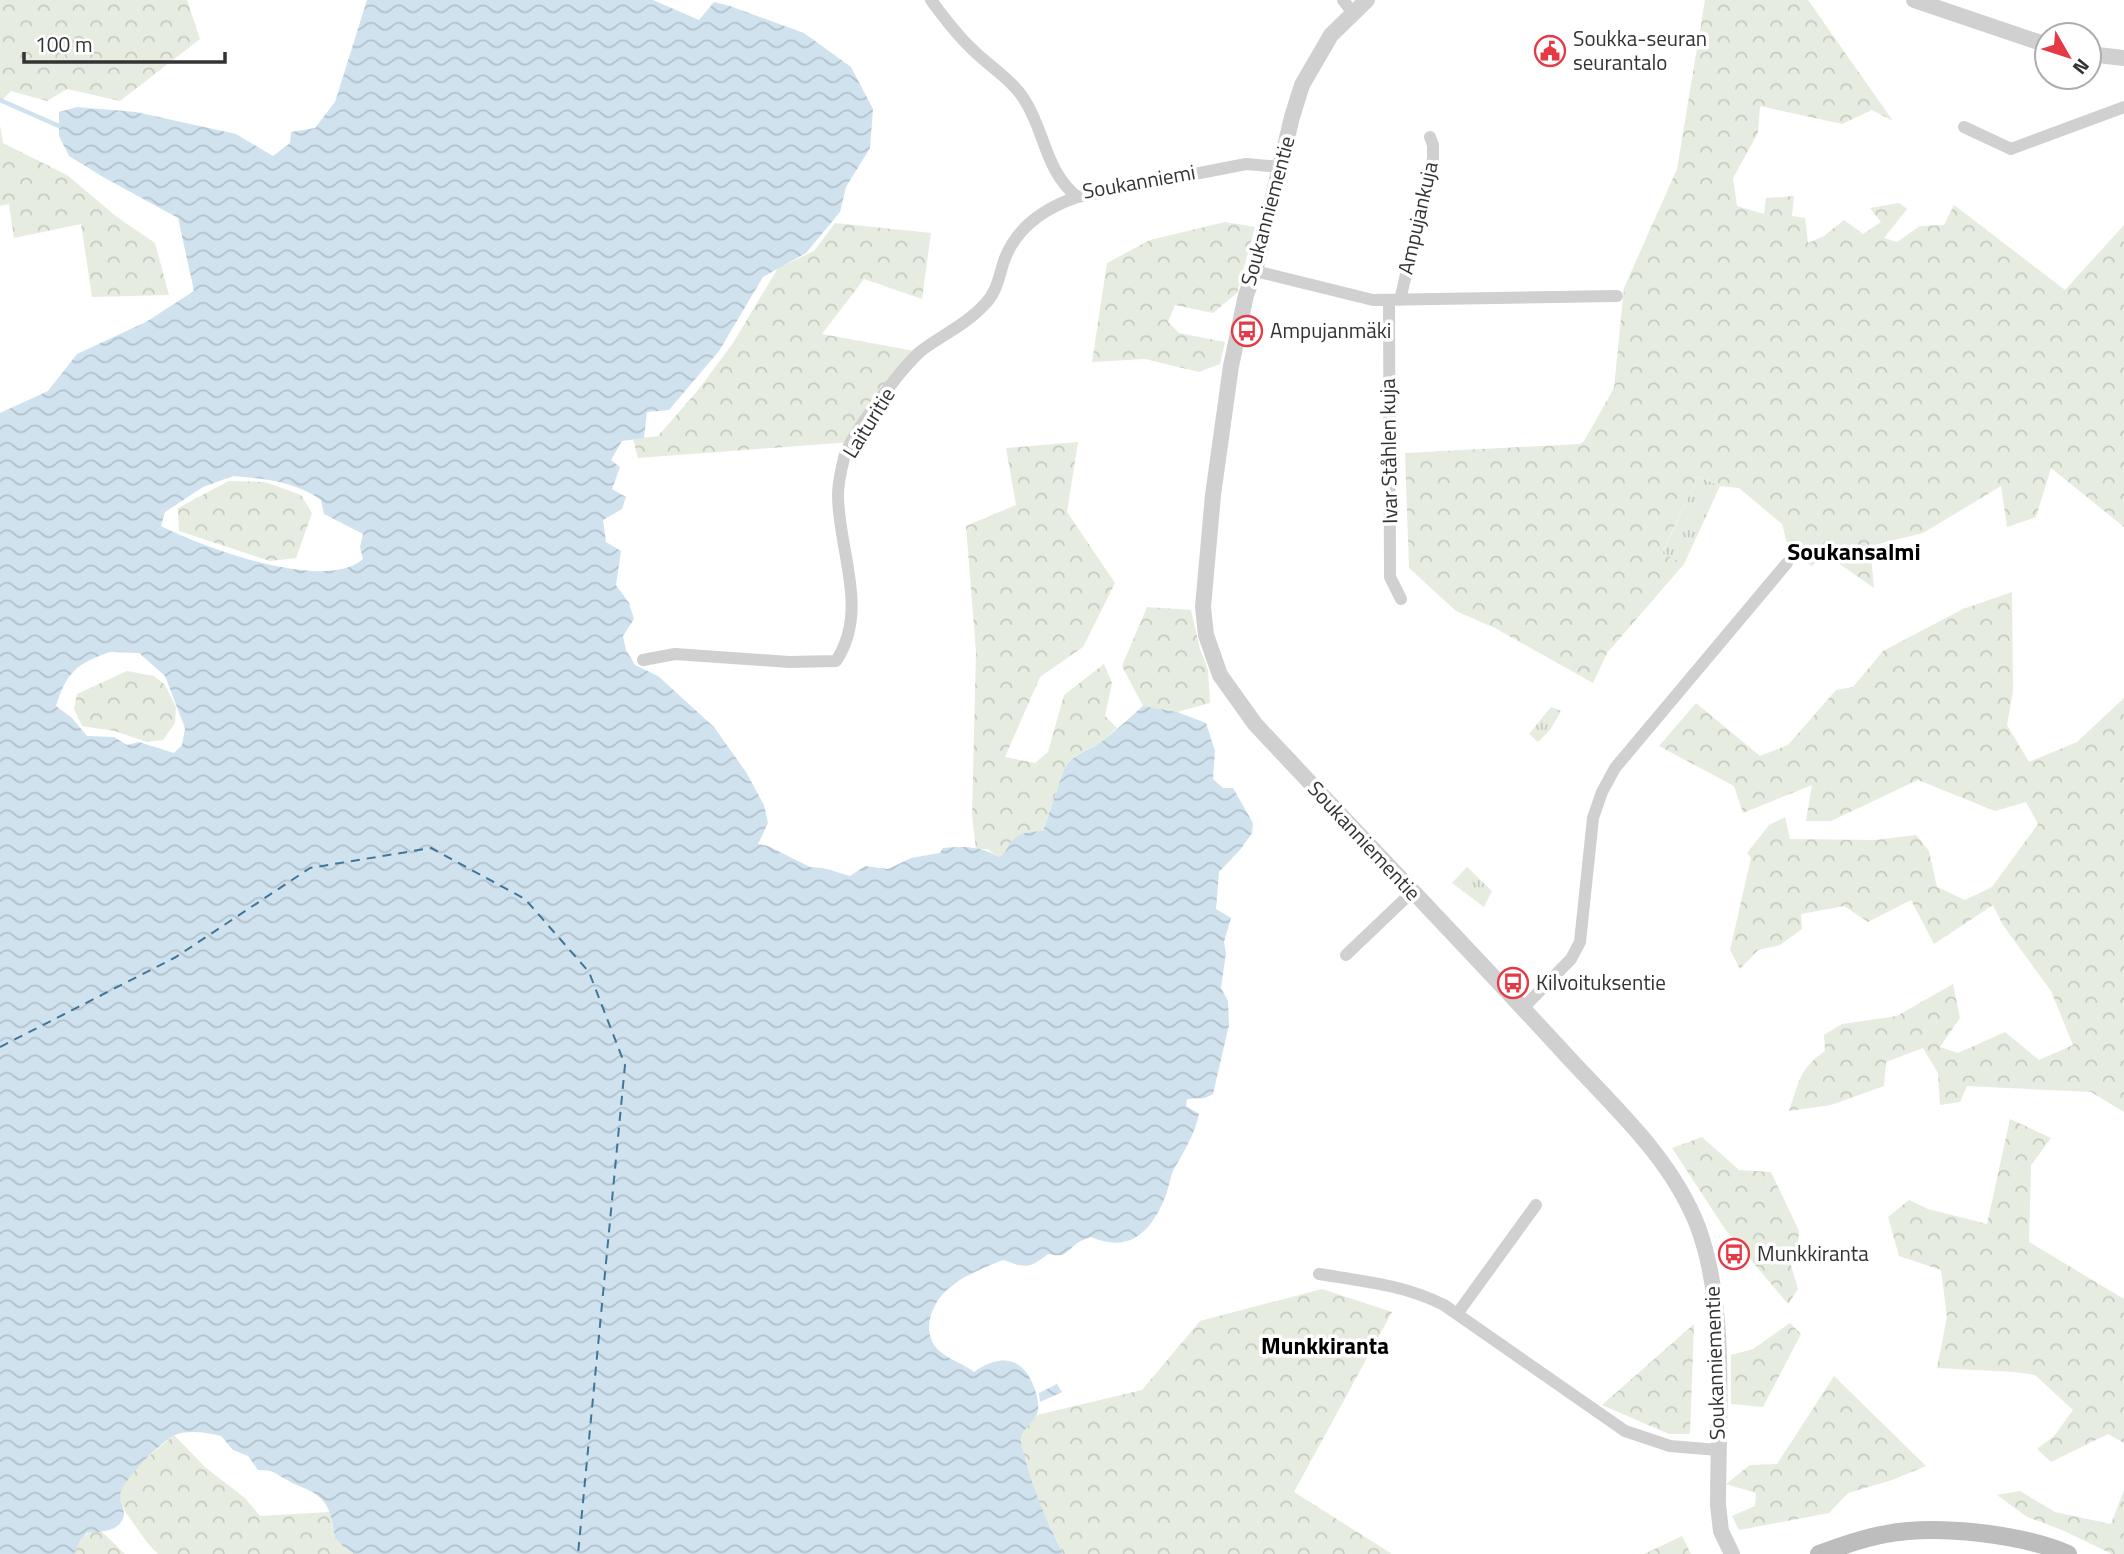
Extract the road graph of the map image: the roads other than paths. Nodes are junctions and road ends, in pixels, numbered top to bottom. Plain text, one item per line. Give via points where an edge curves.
1 (931, 0) edge
2 (1367, 0) edge
3 (1914, 0) edge
4 (1348, 6) edge
5 (2033, 40) edge
6 (2103, 56) edge
7 (2124, 58) edge
8 (2124, 107) edge
9 (1964, 127) dead end
10 (1430, 137) dead end
11 (1280, 167) junction
12 (1077, 197) junction
13 (1255, 271) junction
14 (1617, 296) dead end
15 (1394, 300) junction
16 (1787, 563) dead end
17 (1401, 599) dead end
18 (643, 660) dead end
19 (1412, 892) junction
20 (1346, 955) dead end
21 (1523, 1007) junction
22 (1536, 1205) dead end
23 (1319, 1273) dead end
24 (1457, 1314) junction
25 (1718, 1450) junction
26 (1732, 1554) edge
27 (1819, 1554) edge
28 (2068, 1554) edge

1 - 12 street, Soukanniemi via 958,34 1023,98 1046,154
2 - 4 street, Soukanniementie
3 - 5 street
4 - 11 street, Soukanniementie via 1302,85
6 - 7 street
8 - 9 street via 2011,149
10 - 15 street, Ampujankuja via 1433,159
11 - 12 street, Soukanniemi via 1246,164
11 - 13 street, Soukanniementie
12 - 18 street, Laituritie via 1037,216 1024,229 987,302 912,360 844,455 838,494 853,594 848,637 836,661 675,654
13 - 15 street via 1362,298
13 - 19 street, Soukanniementie via 1231,366 1213,495 1203,607 1206,635 1220,675 1255,724
14 - 15 street
15 - 17 street, Ivar Ståhlen kuja via 1390,577
16 - 21 street via 1615,768 1593,818 1580,942 1571,959
19 - 20 street
19 - 21 street, Soukanniementie
21 - 25 street, Soukanniementie via 1662,1161 1697,1225 1712,1281 1718,1343
22 - 24 street
23 - 24 street via 1409,1290
24 - 25 street via 1625,1431 1670,1446
25 - 26 street, Soukanniementie via 1721,1531
27 - 28 main road via 1862,1539 1907,1531 2025,1541

